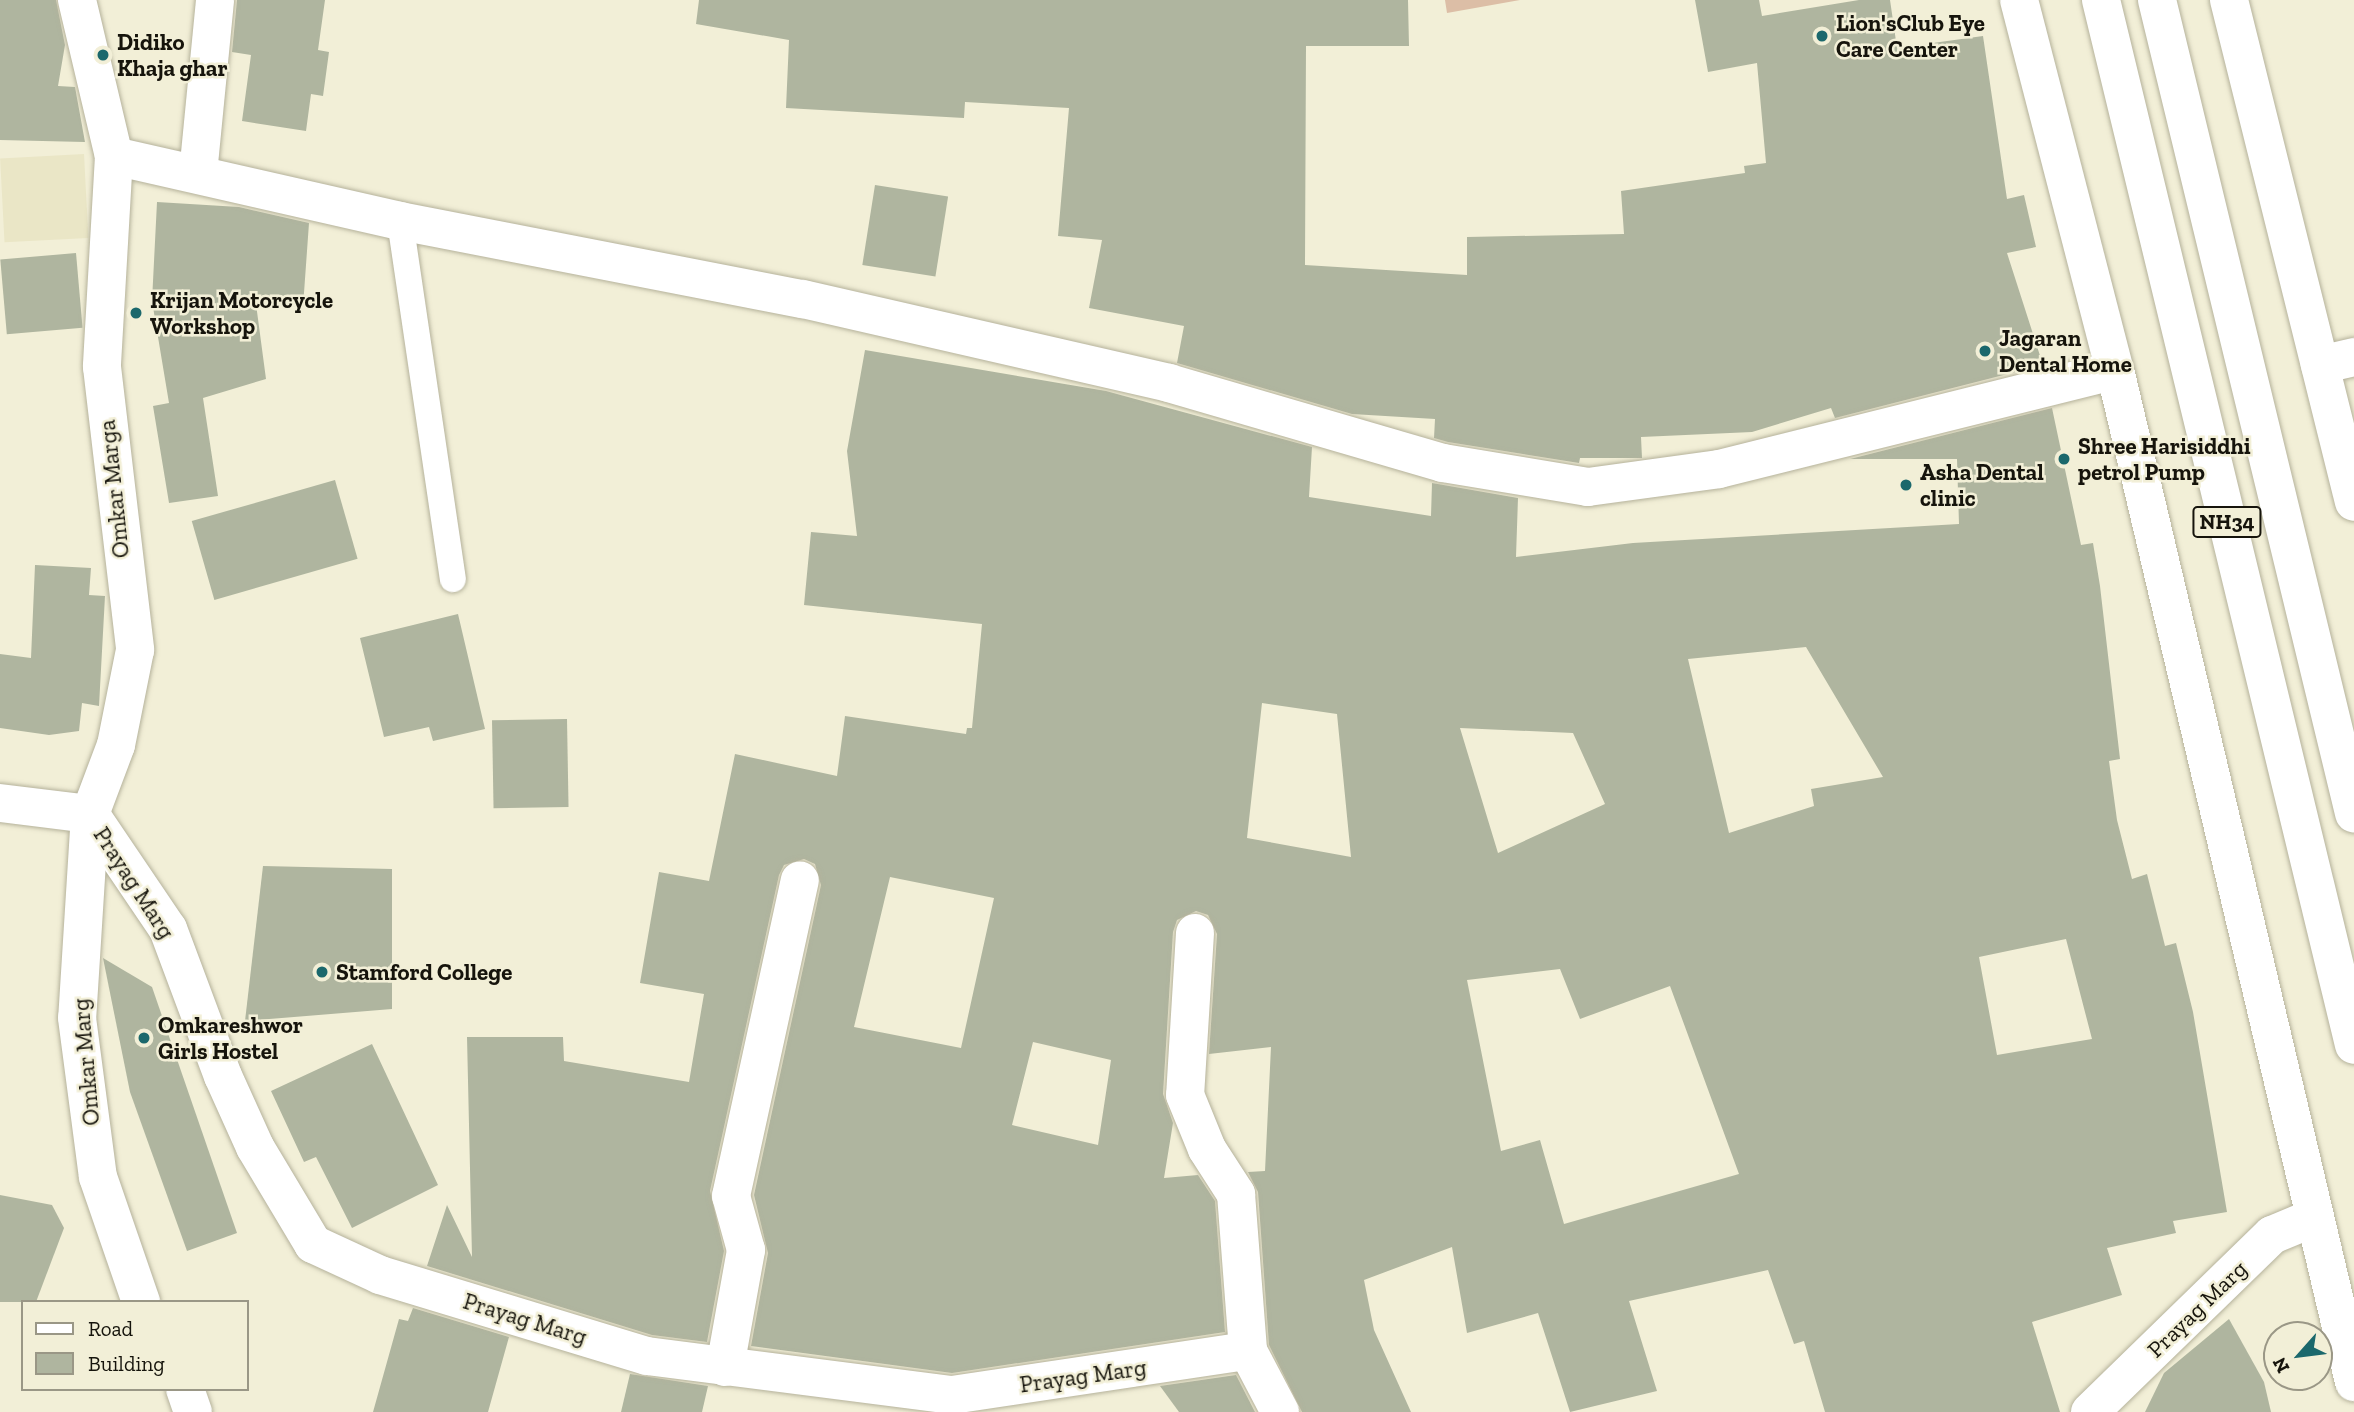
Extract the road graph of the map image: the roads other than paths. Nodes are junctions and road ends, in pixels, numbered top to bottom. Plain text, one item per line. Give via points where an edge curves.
1 (76, 0) edge
2 (215, 0) edge
3 (2019, 0) edge
4 (2101, 0) edge
5 (2157, 0) edge
6 (2229, 0) edge
7 (114, 156) junction
8 (198, 174) junction
9 (400, 221) junction
10 (2337, 361) edge
11 (2115, 370) junction
12 (2354, 502) edge
13 (453, 579) dead end
14 (0, 803) edge
15 (2354, 813) edge
16 (90, 814) junction
17 (800, 880) dead end
18 (1195, 933) dead end
19 (2354, 1045) edge
20 (2313, 1218) junction
21 (140, 1300) edge
22 (1248, 1351) junction
23 (725, 1367) junction
24 (2354, 1381) edge
25 (186, 1391) edge
26 (193, 1412) edge
27 (1280, 1412) edge
28 (2090, 1412) edge

1 - 7 main road, Omkar Marga
2 - 8 main road
3 - 11 main road
4 - 19 main road, NH34
5 - 15 main road, NH34
6 - 10 main road
7 - 8 main road
7 - 16 main road, Omkar Marga via 102,367 135,650 116,745
8 - 9 main road
9 - 11 main road via 803,299 1169,383 1443,463 1588,487 1719,469
9 - 13 lane
10 - 12 main road
11 - 20 main road
14 - 16 main road, Prayag Marg
16 - 21 main road, Omkar Marg via 77,1018 98,1177
16 - 23 main road, Prayag Marg via 168,929 244,1123 313,1244 380,1275 647,1356
17 - 23 main road via 731,1196 746,1250
18 - 22 main road via 1185,1095 1198,1132 1237,1201
20 - 24 main road
20 - 28 main road, Prayag Marg via 2272,1235
22 - 23 main road, Prayag Marg via 952,1395
22 - 27 main road
25 - 26 main road

